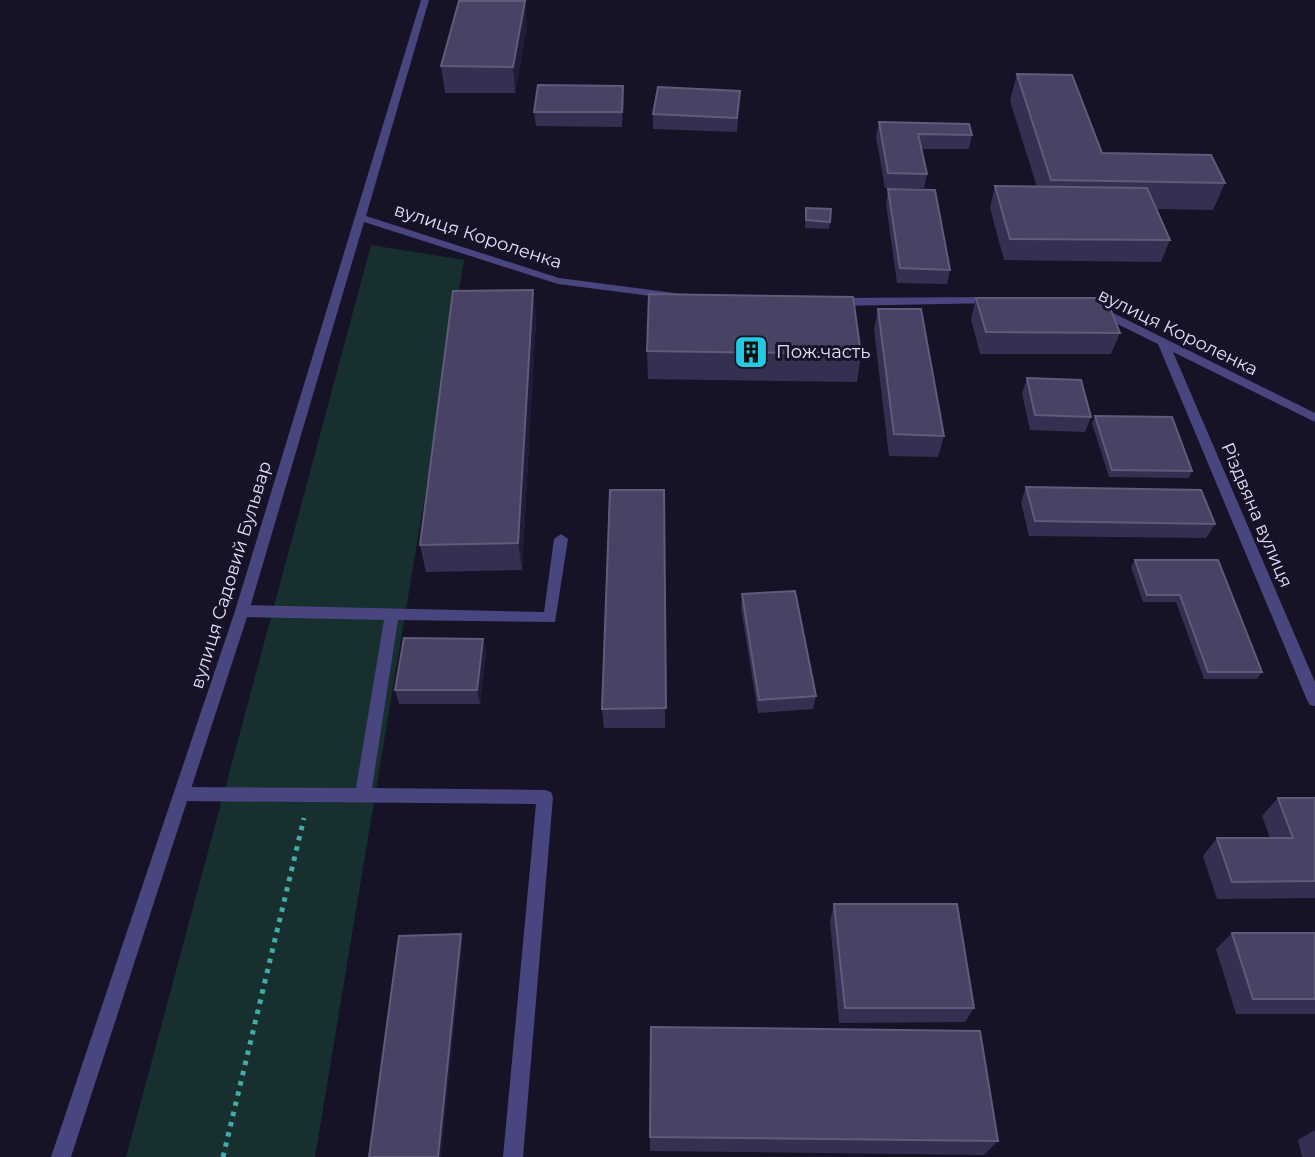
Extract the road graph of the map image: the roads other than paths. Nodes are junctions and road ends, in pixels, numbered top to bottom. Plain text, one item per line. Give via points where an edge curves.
1 (425, 0) edge
2 (359, 217) junction
3 (693, 298) edge
4 (827, 302) edge
5 (1001, 302) edge
6 (1080, 306) edge
7 (1164, 344) junction
8 (1315, 418) edge
9 (561, 539) dead end
10 (242, 611) junction
11 (392, 614) junction
12 (1315, 700) edge
13 (181, 794) junction
14 (363, 796) junction
15 (61, 1157) edge
16 (513, 1157) edge

1 - 2 street, вулиця Садовий Бульвар
2 - 3 street, вулиця Короленка via 558,281
2 - 10 street, вулиця Садовий Бульвар
4 - 5 street
6 - 7 street, вулиця Короленка via 1093,306
7 - 8 street, вулиця Короленка
7 - 12 street, Різдвяна вулиця
9 - 11 street via 550,618
10 - 11 street
10 - 13 street, вулиця Садовий Бульвар
11 - 14 street
13 - 14 street
13 - 15 street, вулиця Садовий Бульвар
14 - 16 street via 545,797

